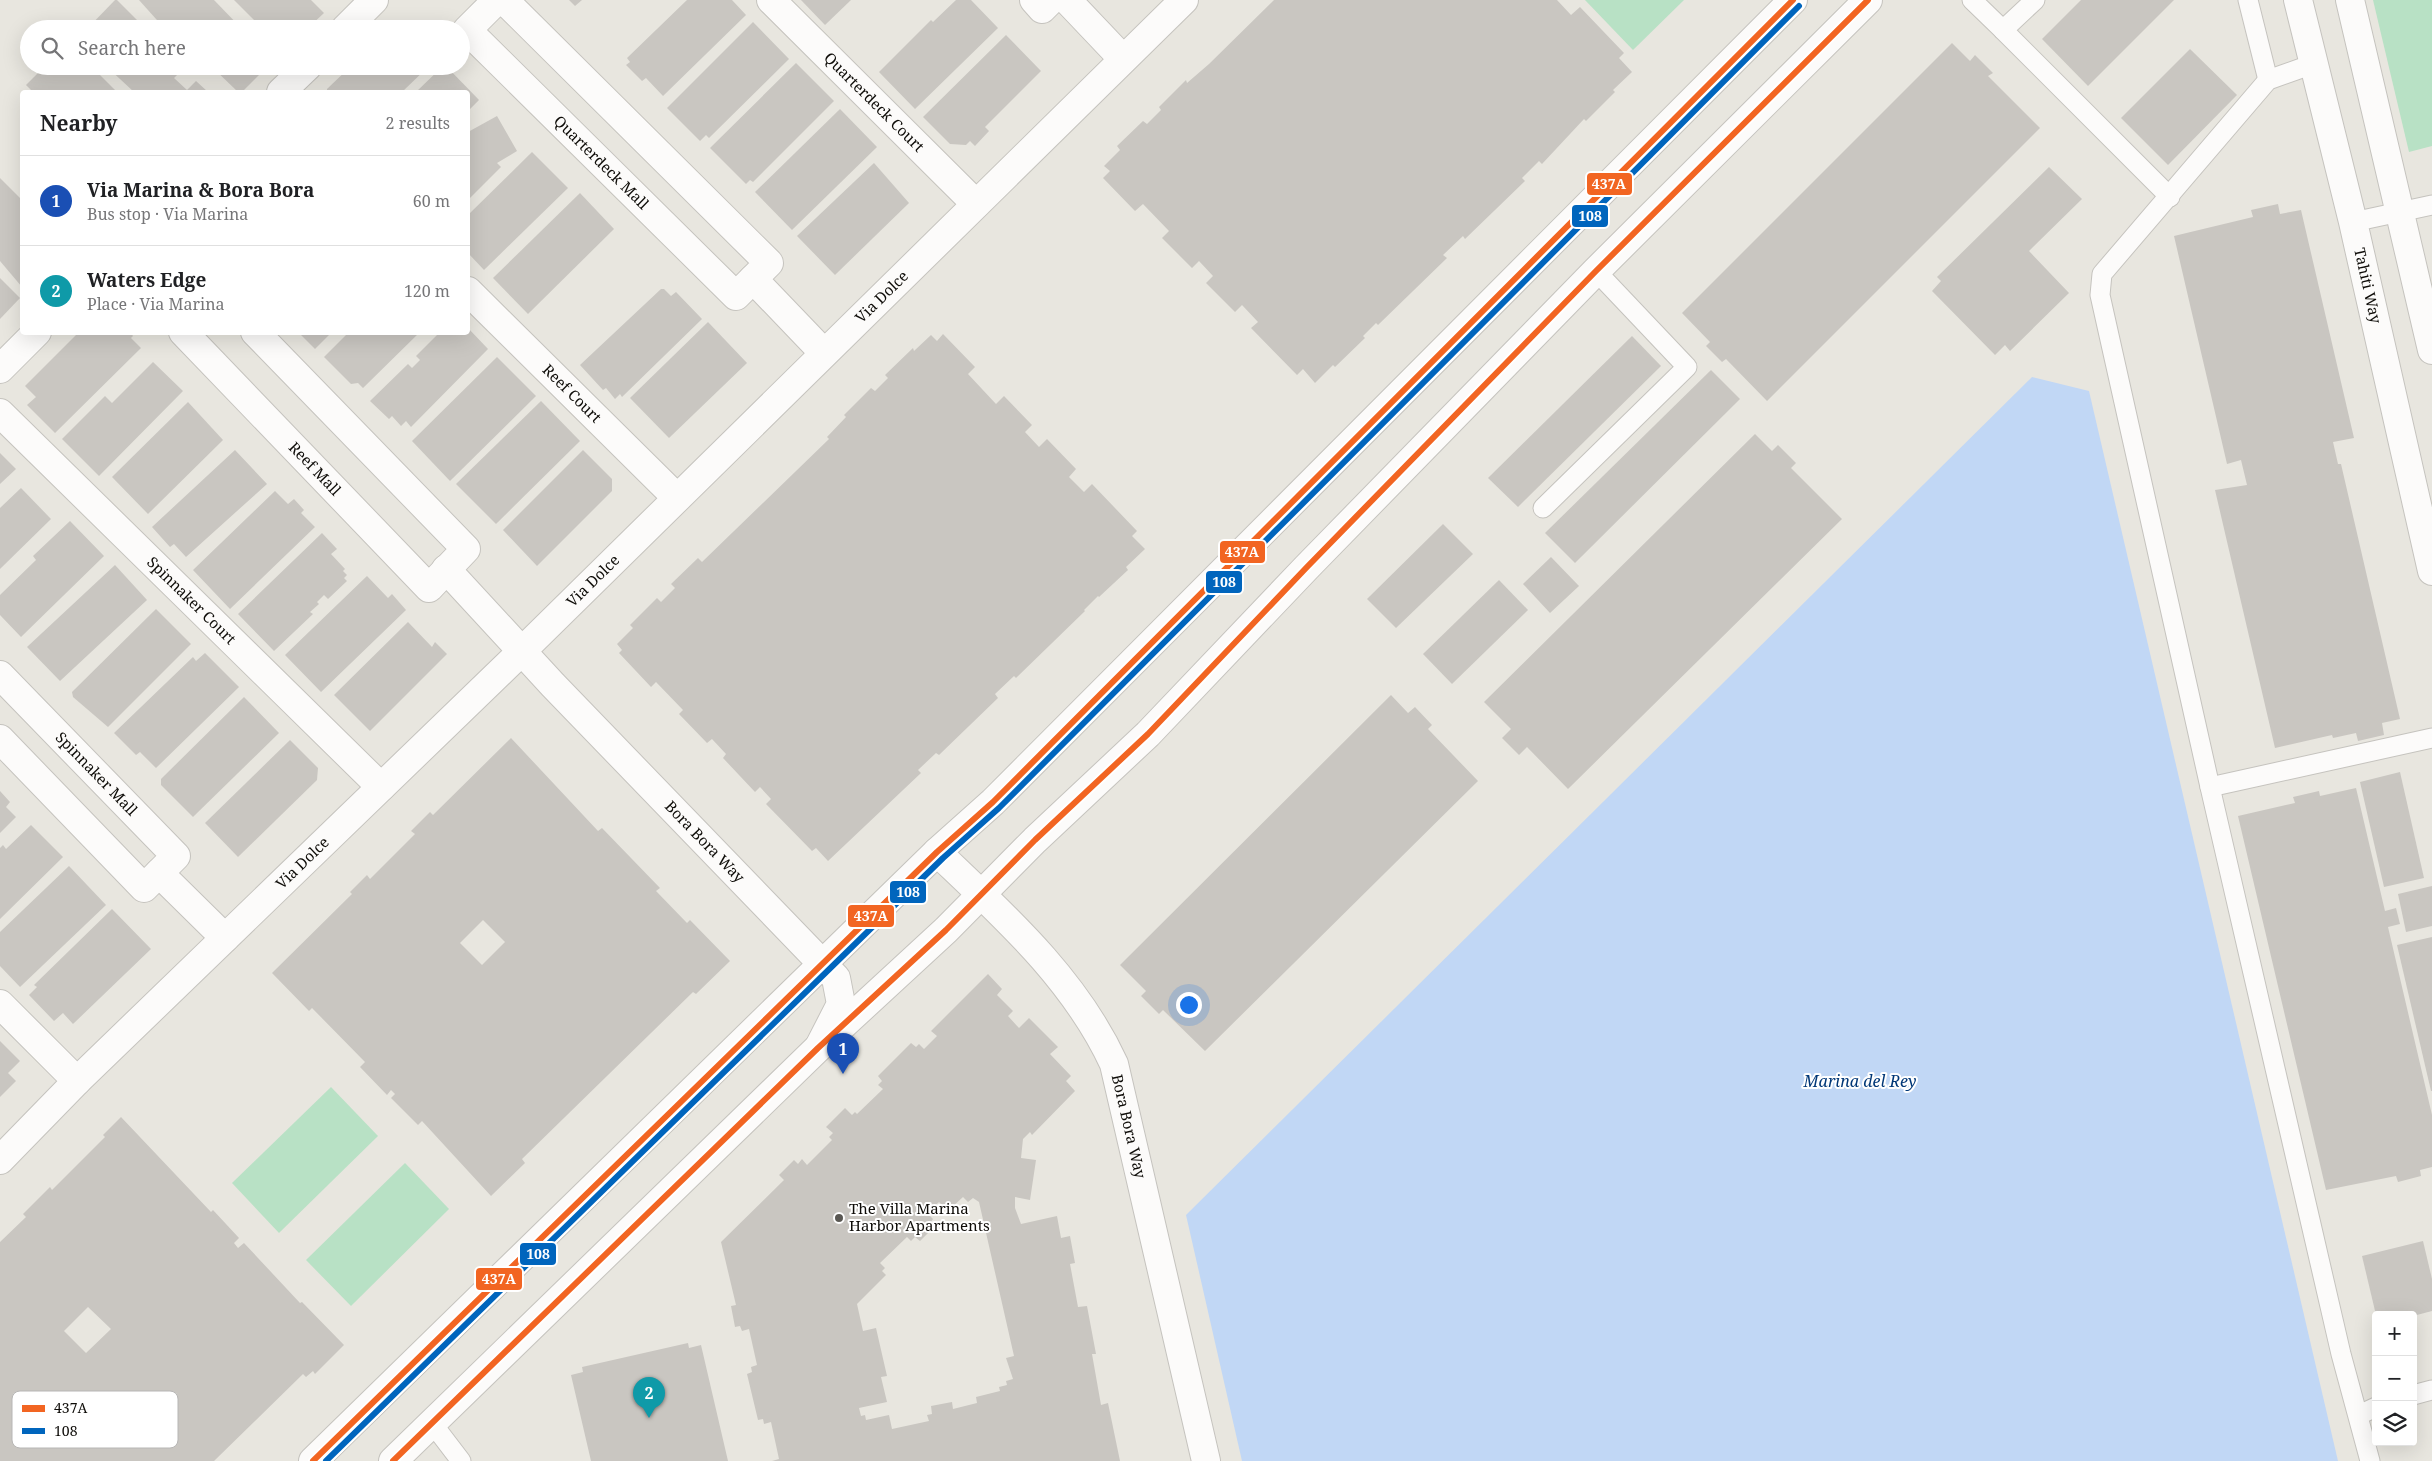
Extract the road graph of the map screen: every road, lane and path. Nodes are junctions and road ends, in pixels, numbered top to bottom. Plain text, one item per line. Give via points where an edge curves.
1 (374, 0) edge
2 (771, 0) edge
3 (1034, 0) edge
4 (1050, 0) edge
5 (1067, 0) edge
6 (1184, 0) edge
7 (1793, 0) edge
8 (1868, 0) edge
9 (1972, 0) edge
10 (2034, 0) edge
11 (2248, 0) edge
12 (2298, 0) edge
13 (2350, 0) edge
14 (489, 3) edge
15 (355, 20) edge
16 (470, 26) edge
17 (2003, 30) junction
18 (470, 33) edge
19 (1123, 60) junction
20 (2313, 64) junction
21 (299, 75) edge
22 (2268, 80) junction
23 (283, 90) edge
24 (2170, 197) junction
25 (976, 204) junction
26 (2432, 205) edge
27 (2401, 211) junction
28 (2353, 222) junction
29 (1596, 271) junction
30 (753, 279) junction
31 (470, 293) edge
32 (2430, 333) edge
33 (34, 335) edge
34 (186, 335) edge
35 (258, 335) edge
36 (824, 353) junction
37 (0, 369) edge
38 (0, 413) edge
39 (676, 498) junction
40 (1543, 508) dead end
41 (446, 569) junction
42 (2432, 571) edge
43 (522, 651) junction
44 (0, 675) edge
45 (2432, 738) edge
46 (0, 739) edge
47 (381, 787) junction
48 (2210, 787) junction
49 (937, 852) junction
50 (159, 872) junction
51 (981, 894) junction
52 (225, 938) junction
53 (823, 964) junction
54 (0, 1004) edge
55 (818, 1048) junction
56 (76, 1081) junction
57 (0, 1160) edge
58 (2432, 1390) edge
59 (2417, 1394) edge
60 (2368, 1411) edge
61 (432, 1423) junction
62 (313, 1461) edge
63 (393, 1461) edge
64 (461, 1461) edge
65 (1206, 1461) edge
66 (2370, 1461) edge

1 - 15 street
2 - 25 street, Quarterdeck Court
3 - 4 street via 1042,8
5 - 19 street
6 - 19 street, Via Dolce
7 - 49 street via 993,802
8 - 29 street
9 - 17 lane
10 - 17 lane
11 - 22 lane
12 - 20 street, Tahiti Way
13 - 27 street
14 - 16 street, Quarterdeck Mall
14 - 30 street, Quarterdeck Mall via 769,263
17 - 24 lane
18 - 30 street, Quarterdeck Mall via 736,296
19 - 25 street, Via Dolce
20 - 22 lane
20 - 28 street, Tahiti Way
21 - 23 street
22 - 24 lane
24 - 48 lane via 2102,274 2100,295
25 - 36 street, Via Dolce
26 - 27 lane
27 - 28 lane
27 - 32 street
28 - 42 street, Tahiti Way
29 - 40 lane via 1687,367
29 - 51 street via 1148,734
30 - 36 street
31 - 39 street, Reef Court
33 - 37 street
34 - 41 street, Reef Mall via 429,588
35 - 41 street, Reef Mall via 466,549
36 - 39 street, Via Dolce
38 - 47 street, Spinnaker Court
39 - 43 street, Via Dolce
41 - 43 street
43 - 47 street, Via Dolce
43 - 53 street, Bora Bora Way
44 - 50 street, Spinnaker Mall via 176,856
45 - 48 lane
46 - 50 street, Spinnaker Mall via 144,888
47 - 52 street, Via Dolce
48 - 60 lane via 2341,1354
49 - 51 street, Bora Bora Way
49 - 53 street
50 - 52 street
51 - 55 street
51 - 65 street, Bora Bora Way via 1016,928 1082,1005 1114,1064
52 - 56 street, Via Dolce
53 - 55 street, Bora Bora Way via 836,978 840,1004
53 - 62 street
54 - 56 street
55 - 61 street
56 - 57 street, Via Dolce
58 - 59 lane
60 - 66 lane
61 - 63 street
61 - 64 lane

